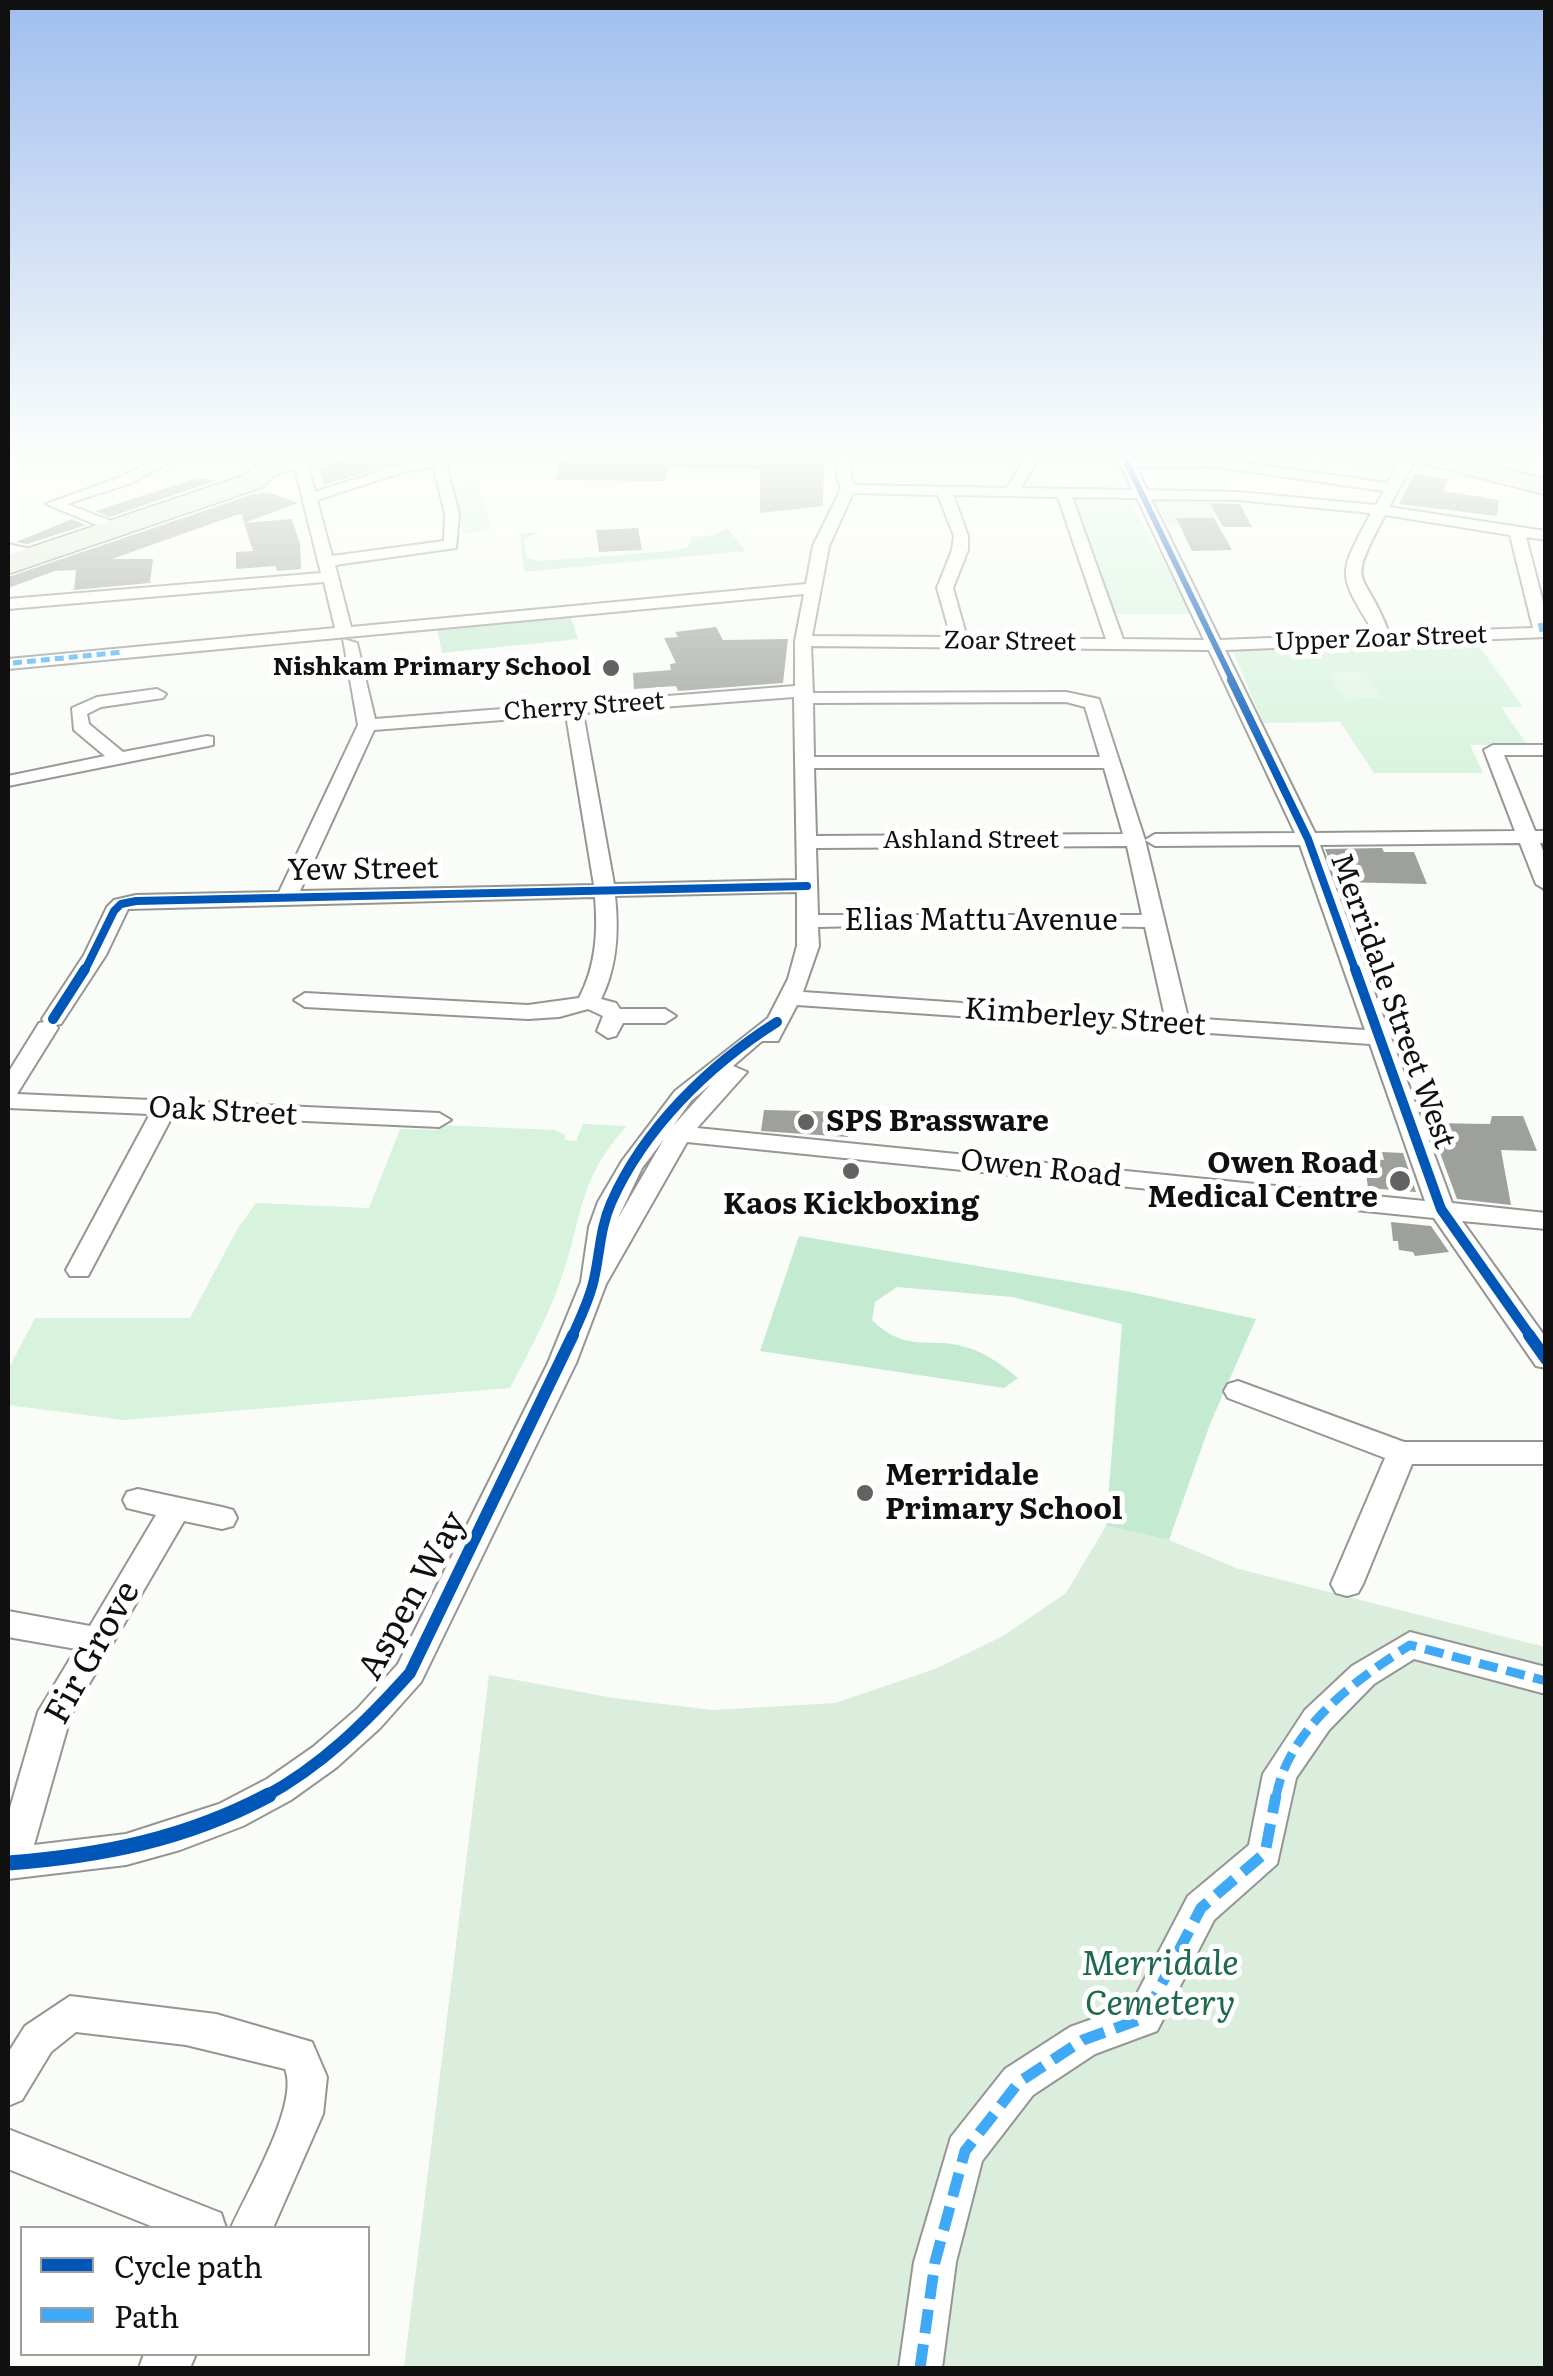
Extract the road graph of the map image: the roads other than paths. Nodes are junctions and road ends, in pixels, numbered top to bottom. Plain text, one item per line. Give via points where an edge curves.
1 (327, 562) edge
2 (365, 562) edge
3 (818, 562) edge
4 (956, 562) edge
5 (1088, 562) edge
6 (1176, 562) edge
7 (1354, 562) edge
8 (1525, 562) edge
9 (329, 569) junction
10 (812, 588) junction
11 (8, 604) edge
12 (1542, 629) edge
13 (1382, 632) dead end
14 (346, 637) junction
15 (803, 640) junction
16 (960, 641) junction
17 (1116, 643) junction
18 (1217, 644) junction
19 (10, 663) edge
20 (157, 694) dead end
21 (802, 695) junction
22 (1093, 703) joint
23 (573, 707) junction
24 (368, 725) junction
25 (207, 741) dead end
26 (1546, 750) edge
27 (120, 759) junction
28 (1110, 762) junction
29 (804, 763) junction
30 (8, 781) edge
31 (1537, 837) edge
32 (1308, 839) junction
33 (1145, 840) junction
34 (807, 842) junction
35 (1546, 884) edge
36 (808, 886) junction
37 (605, 889) junction
38 (286, 896) junction
39 (808, 921) junction
40 (1154, 921) junction
41 (790, 998) junction
42 (305, 1000) dead end
43 (588, 1002) junction
44 (666, 1016) dead end
45 (1178, 1024) junction
46 (1379, 1038) junction
47 (8, 1091) edge
48 (8, 1101) edge
49 (165, 1109) junction
50 (439, 1120) dead end
51 (667, 1133) junction
52 (1441, 1210) junction
53 (1546, 1221) edge
54 (116, 1252) dead end
55 (1546, 1358) edge
56 (1238, 1391) dead end
57 (1546, 1453) edge
58 (1402, 1454) junction
59 (138, 1500) dead end
60 (176, 1508) junction
61 (222, 1518) dead end
62 (1348, 1584) dead end
63 (8, 1624) edge
64 (98, 1640) junction
65 (1546, 1681) edge
66 (9, 1863) edge
67 (8, 2087) edge
68 (8, 2149) edge
69 (201, 2226) edge
70 (253, 2226) edge
71 (920, 2368) edge

1 - 9 street
2 - 9 street
3 - 10 street, Aspen Way
4 - 16 street via 946,600
5 - 17 street
6 - 18 street, Merridale Street West
7 - 13 street via 1354,585
8 - 12 street
9 - 11 street
9 - 14 street
10 - 14 street
10 - 15 street, Aspen Way
12 - 18 street, Upper Zoar Street
14 - 19 street
14 - 24 street
15 - 16 street, Zoar Street
15 - 21 street, Aspen Way
16 - 17 street, Zoar Street
17 - 18 street, Zoar Street
18 - 32 street, Merridale Street West
20 - 27 street via 98,702 78,712 80,726
21 - 22 street, Cherry Street via 1066,697
21 - 23 street, Cherry Street
21 - 29 street, Aspen Way
22 - 28 street, Elias Mattu Avenue
23 - 24 street, Cherry Street
23 - 37 street
24 - 38 street
25 - 27 street
26 - 31 street via 1493,750
27 - 30 street
28 - 29 street
28 - 33 street, Elias Mattu Avenue
29 - 34 street, Aspen Way
31 - 32 street, Ashland Street
31 - 35 street
32 - 33 street, Ashland Street
32 - 46 street, Merridale Street West
33 - 34 street, Ashland Street
33 - 40 street, Elias Mattu Avenue
34 - 36 street, Aspen Way
36 - 37 street, Yew Street
36 - 39 street, Aspen Way
37 - 38 street, Yew Street
37 - 43 street via 608,955
38 - 47 street, Yew Street via 122,904
39 - 40 street, Elias Mattu Avenue
39 - 41 street, Aspen Way via 806,961
40 - 45 street, Elias Mattu Avenue
41 - 45 street, Kimberley Street
41 - 51 street, Aspen Way via 769,1039
42 - 43 street via 528,1012
43 - 44 street via 608,1008 611,1024
45 - 46 street, Kimberley Street
46 - 52 street, Merridale Street West
48 - 49 street, Oak Street
49 - 50 street, Oak Street via 362,1129
49 - 54 street via 84,1260
51 - 52 street, Owen Road
51 - 66 street, Aspen Way via 611,1202 594,1282 562,1362 410,1672 378,1712 285,1786 237,1813 144,1848
52 - 53 street, Owen Road
52 - 55 street, Merridale Street West
56 - 58 street
57 - 58 street
58 - 62 street
59 - 60 street
60 - 61 street
60 - 64 street, Fir Grove
63 - 64 street
64 - 66 street, Fir Grove via 55,1712
65 - 71 street via 1410,1645 1363,1675 1317,1720 1280,1774 1265,1852 1201,1908 1144,2018 1083,2040 1019,2082 965,2150 934,2262
67 - 70 street via 38,2039 70,2014 234,2038 298,2055 308,2077 303,2114
68 - 69 street

